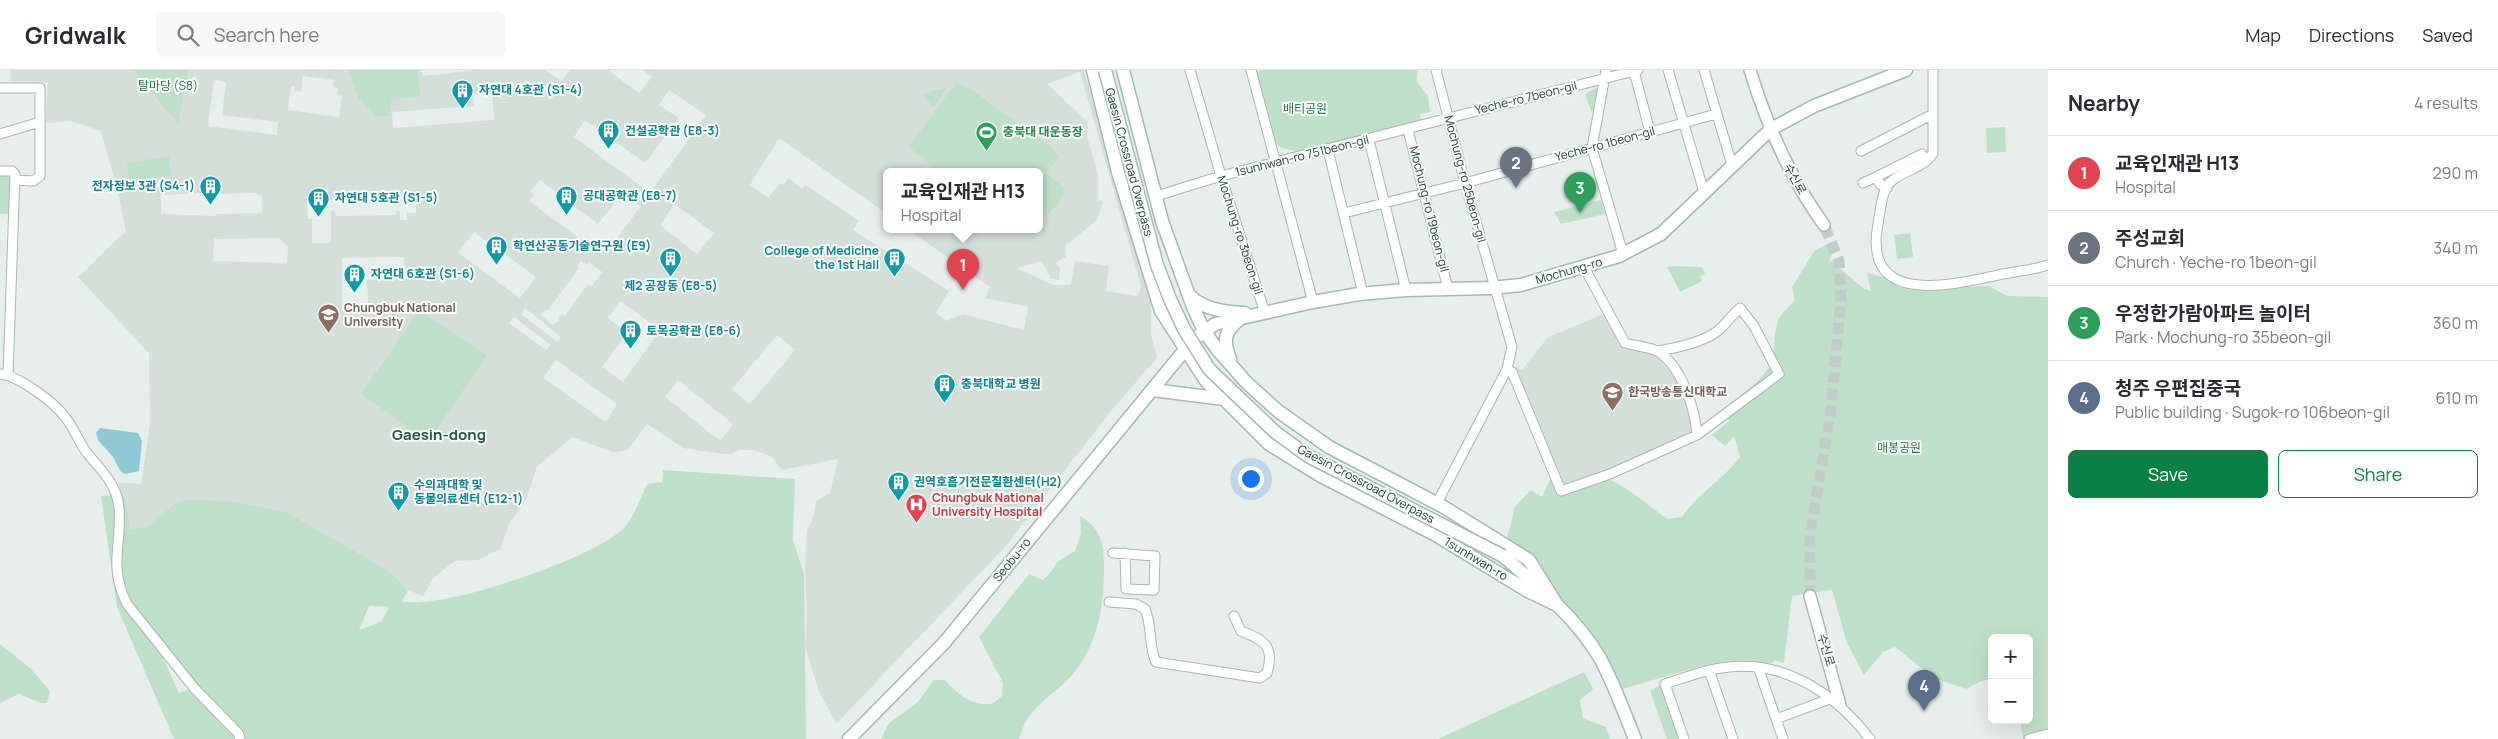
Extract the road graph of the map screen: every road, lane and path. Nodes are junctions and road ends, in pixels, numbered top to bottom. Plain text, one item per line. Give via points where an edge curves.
1 (1093, 70) edge
2 (1105, 70) edge
3 (1123, 70) edge
4 (1190, 70) edge
5 (1251, 70) edge
6 (1436, 70) edge
7 (1636, 70) edge
8 (1668, 70) edge
9 (1704, 70) edge
10 (1750, 70) edge
11 (1906, 70) edge
12 (1933, 70) edge
13 (1606, 74) edge
14 (0, 88) edge
15 (1716, 114) junction
16 (1933, 114) junction
17 (1448, 118) junction
18 (40, 122) junction
19 (1683, 123) junction
20 (1408, 130) junction
21 (1772, 130) junction
22 (1650, 132) junction
23 (0, 134) edge
24 (1369, 140) junction
25 (1592, 148) junction
26 (1328, 150) junction
27 (1861, 150) dead end
28 (1922, 154) dead end
29 (1276, 163) junction
30 (1732, 165) junction
31 (0, 171) edge
32 (1220, 176) junction
33 (1876, 177) junction
34 (15, 180) junction
35 (1465, 183) junction
36 (1863, 183) dead end
37 (1886, 188) junction
38 (1704, 192) junction
39 (1425, 193) junction
40 (1156, 196) junction
41 (1384, 203) junction
42 (1344, 213) junction
43 (1824, 225) tunnel mouth
44 (1624, 254) junction
45 (2048, 265) edge
46 (1584, 267) junction
47 (1494, 288) junction
48 (1448, 289) junction
49 (1406, 290) junction
50 (1187, 292) junction
51 (1363, 294) junction
52 (1313, 302) junction
53 (1265, 313) junction
54 (1243, 318) junction
55 (1204, 332) junction
56 (1186, 350) junction
57 (1658, 352) junction
58 (1233, 366) junction
59 (1507, 369) junction
60 (4, 375) edge
61 (1153, 390) junction
62 (1224, 400) junction
63 (1697, 435) junction
64 (1437, 503) junction
65 (1113, 553) dead end
66 (1125, 553) junction
67 (1503, 556) joint
68 (1810, 596) tunnel mouth
69 (1109, 602) dead end
70 (1557, 606) junction
71 (1234, 616) dead end
72 (1758, 667) junction
73 (1709, 670) junction
74 (1836, 701) junction
75 (1776, 719) junction
76 (2048, 734) edge
77 (1867, 738) edge
78 (2032, 738) edge
79 (240, 739) edge
80 (849, 739) edge
81 (1634, 739) edge
82 (1684, 739) edge
83 (1733, 739) edge
84 (1783, 739) edge

1 - 56 main road, 1sunhwan-ro via 1118,172 1161,311
2 - 67 main road, Gaesin Crossroad Overpass, bridge via 1143,217 1170,300 1209,369 1275,432 1308,456
3 - 40 main road
4 - 32 street, Mochung-ro 3beon-gil
5 - 29 street
6 - 17 street, Mochung-ro 25beon-gil
7 - 13 street, Yeche-ro 7beon-gil
7 - 22 street, Yeche-ro 7beon-gil
8 - 19 street
9 - 15 street
10 - 21 street, 수신로 via 1764,116
11 - 21 main road, Mochung-ro via 1814,106
12 - 16 street
13 - 17 street, Yeche-ro 7beon-gil
13 - 25 street
14 - 18 street via 40,88
15 - 19 street, Yeche-ro 1beon-gil
15 - 30 street
16 - 27 street
16 - 37 street via 1933,153 1930,158
17 - 20 street, 1sunhwan-ro 751beon-gil
17 - 35 street, Mochung-ro 25beon-gil
18 - 23 street
18 - 34 street via 40,176 33,181
19 - 22 street, Yeche-ro 1beon-gil
19 - 38 street
20 - 24 street, 1sunhwan-ro 751beon-gil
20 - 39 street, Mochung-ro 19beon-gil
21 - 30 main road, Mochung-ro
21 - 43 street, 수신로 via 1788,168
22 - 25 street, Yeche-ro 1beon-gil
24 - 26 street, 1sunhwan-ro 751beon-gil
24 - 41 street
25 - 35 street, Yeche-ro 1beon-gil
25 - 44 street
26 - 29 street, 1sunhwan-ro 751beon-gil
26 - 42 street
28 - 33 street
29 - 32 street, 1sunhwan-ro 751beon-gil
29 - 52 street
30 - 38 main road, Mochung-ro
31 - 34 street via 12,171
32 - 40 street, 1sunhwan-ro 751beon-gil
32 - 53 street, Mochung-ro 3beon-gil
33 - 36 street
33 - 37 street
34 - 60 street
35 - 39 street, Yeche-ro 1beon-gil
35 - 47 street, Mochung-ro 25beon-gil
37 - 45 street via 1875,249 1882,269 1894,279 1920,284 1958,283
38 - 44 main road, Mochung-ro via 1661,234
39 - 41 street, Yeche-ro 1beon-gil
39 - 48 street, Mochung-ro 19beon-gil
40 - 50 main road
41 - 42 street, Yeche-ro 1beon-gil
41 - 49 street
42 - 51 street
44 - 46 main road, Mochung-ro
46 - 47 main road, Mochung-ro via 1521,285
46 - 57 street via 1625,344
47 - 48 main road, Mochung-ro
47 - 59 street, Mochung-ro 25beon-gil via 1512,347
48 - 49 main road, Mochung-ro
49 - 51 main road, Mochung-ro
50 - 53 main road via 1212,309
50 - 55 main road
51 - 52 main road, Mochung-ro
52 - 53 main road, Mochung-ro
53 - 54 main road, Mochung-ro
54 - 55 main road, Mochung-ro via 1215,324
54 - 58 main road via 1230,326 1226,333 1226,351
55 - 56 main road, Mochung-ro
55 - 58 main road
56 - 61 main road, Seobu-ro
56 - 62 main road, 1sunhwan-ro via 1206,381
57 - 63 street via 1672,366 1689,395
57 - 63 street via 1686,345 1720,329 1740,308 1754,326 1779,374
58 - 64 main road via 1278,411 1329,447
59 - 63 street via 1512,372 1562,491 1610,474
59 - 64 street, Mochung-ro 25beon-gil
60 - 79 street via 18,380 54,405 105,474 119,507 116,570 123,596 154,640
61 - 62 main road
61 - 80 main road, Seobu-ro via 944,643
62 - 70 main road, 1sunhwan-ro via 1269,444 1321,476 1436,535
64 - 70 main road via 1529,560
65 - 66 street
66 - 66 street via 1155,556 1154,590 1126,589
67 - 70 main road, 1sunhwan-ro via 1544,590
68 - 74 street, 수신로
69 - 71 street via 1136,604 1145,610 1152,629 1152,655 1156,662 1260,678 1267,673 1270,655 1266,645 1241,631
70 - 81 main road, 1sunhwan-ro via 1599,656
72 - 73 street via 1731,666
72 - 74 street via 1789,674
72 - 75 street
73 - 82 street via 1665,684
73 - 83 street
74 - 75 street
74 - 77 street
75 - 84 street
76 - 78 street

